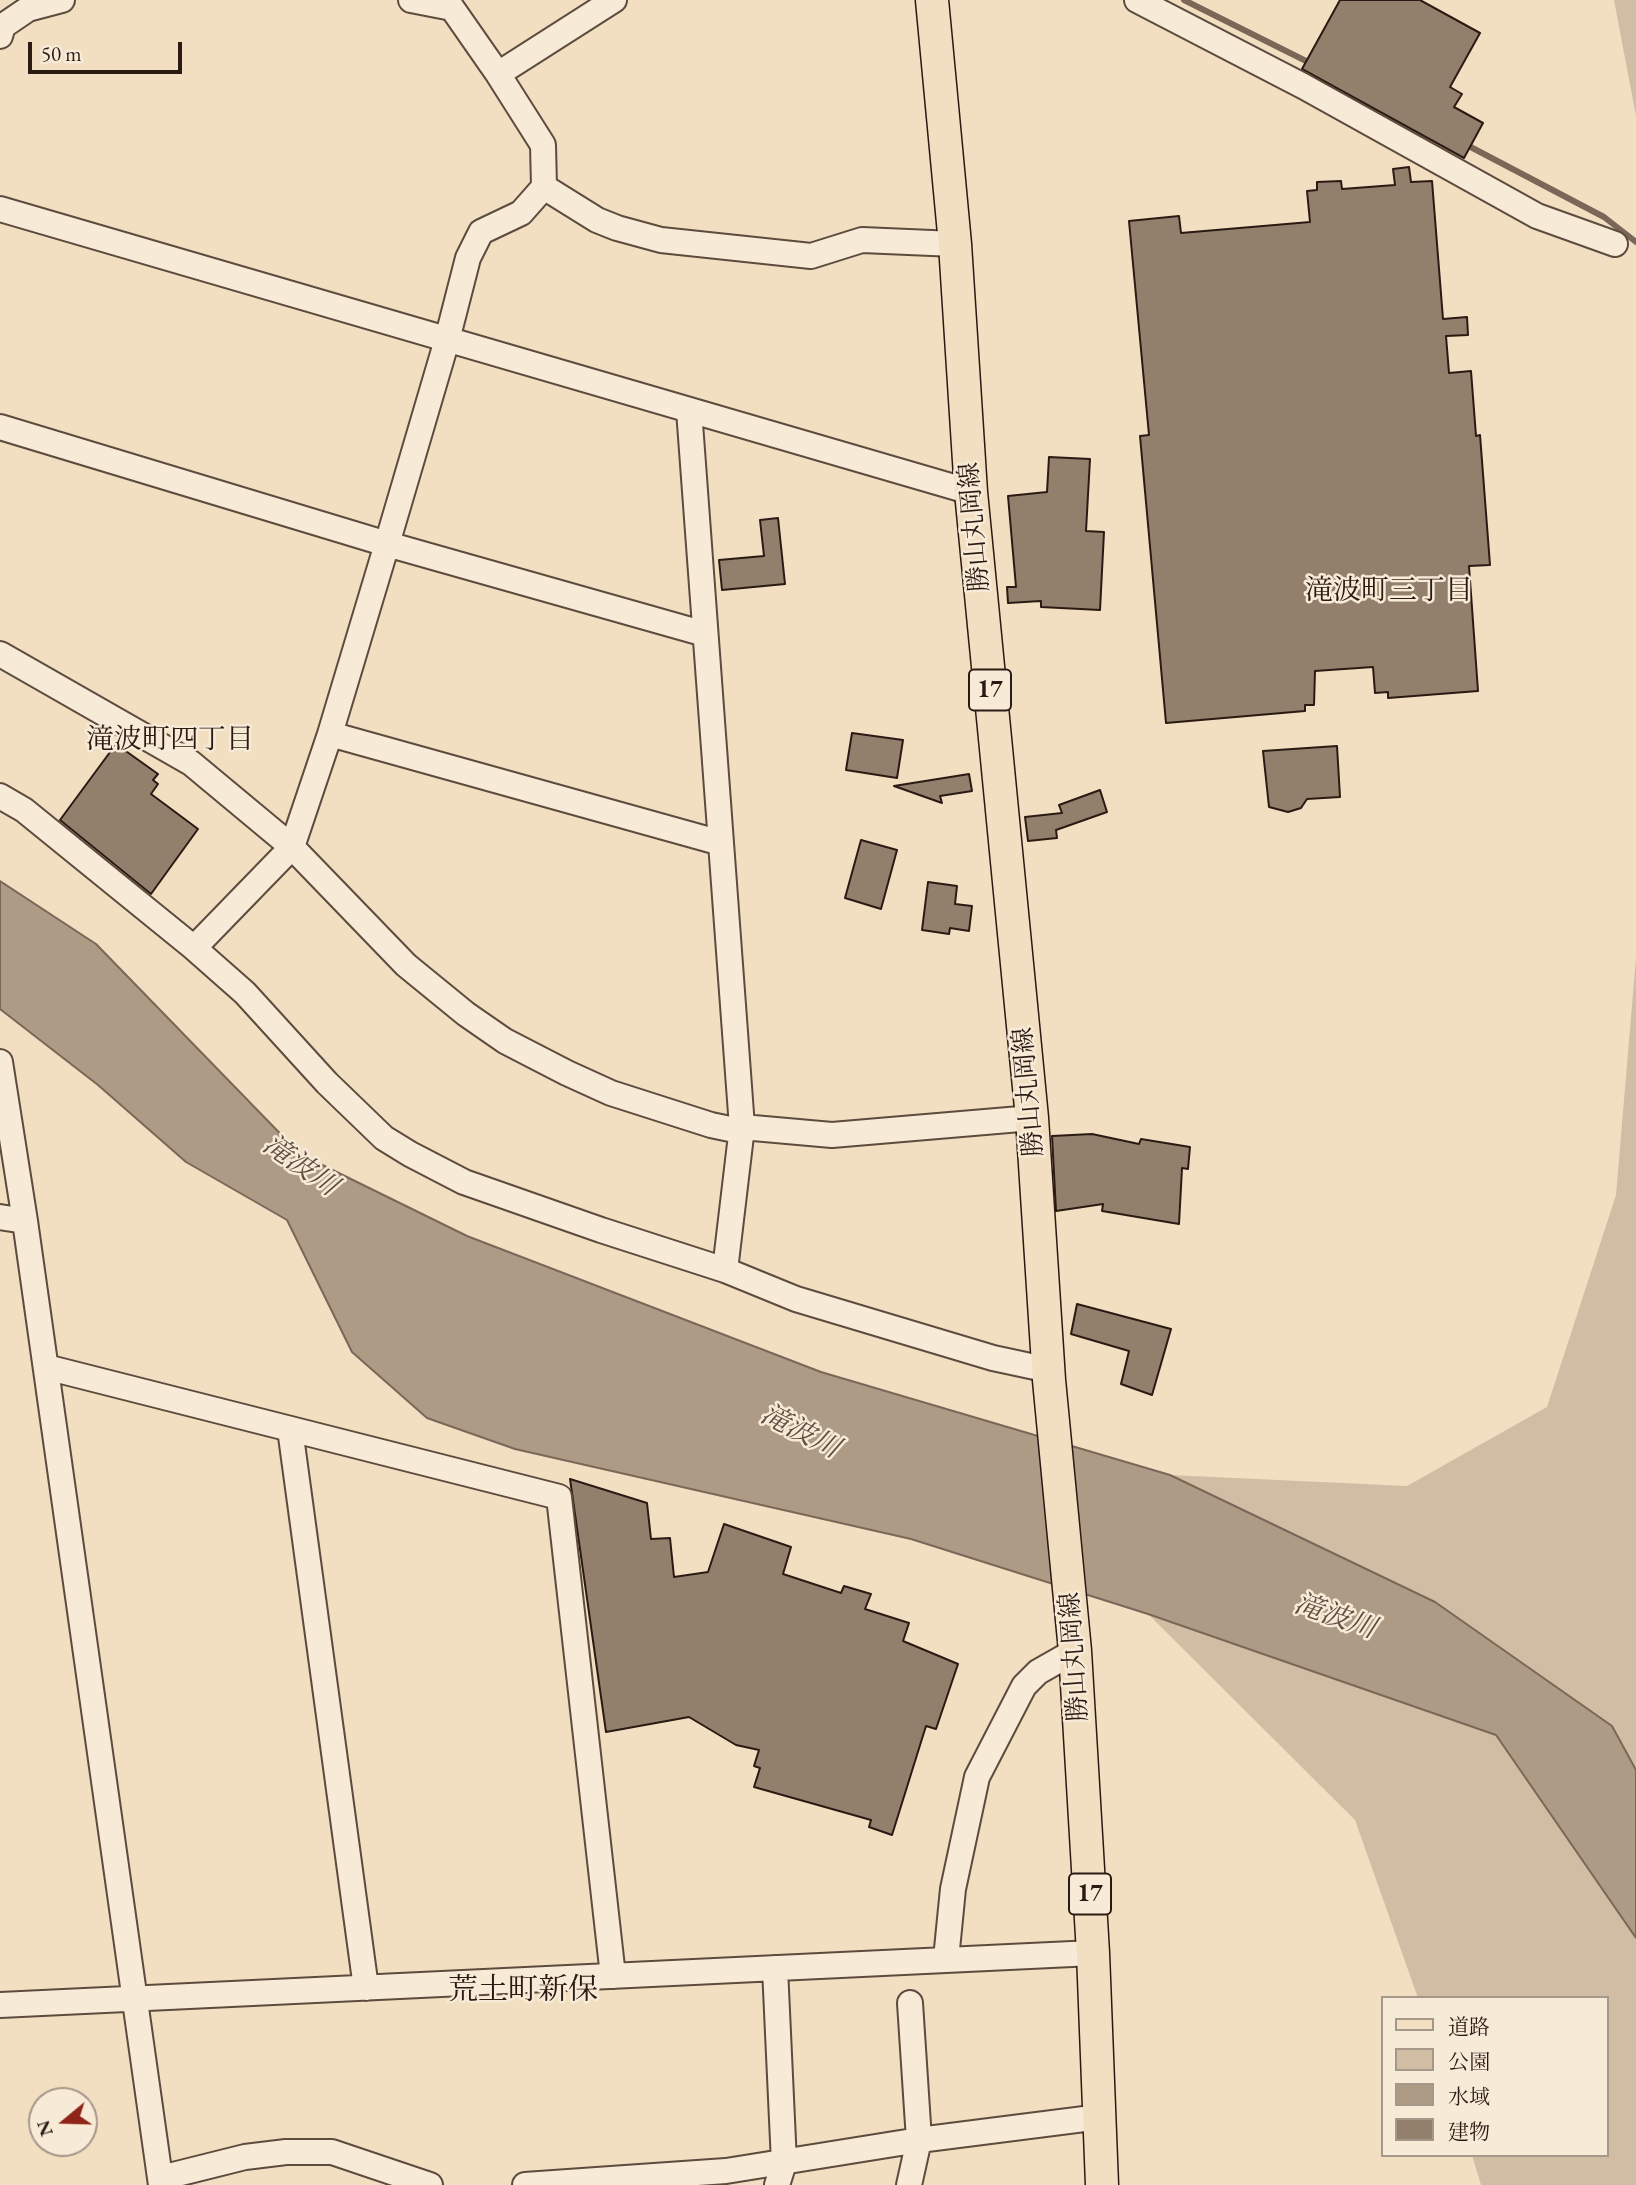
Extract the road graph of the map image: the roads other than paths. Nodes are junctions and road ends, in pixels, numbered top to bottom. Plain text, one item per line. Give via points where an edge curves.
1 (62, 0) edge
2 (411, 0) edge
3 (614, 0) edge
4 (932, 0) edge
5 (1137, 0) edge
6 (454, 4) edge
7 (1159, 6) edge
8 (1, 28) edge
9 (498, 74) junction
10 (544, 187) junction
11 (0, 209) edge
12 (955, 244) junction
13 (1615, 244) dead end
14 (447, 340) junction
15 (689, 410) junction
16 (0, 427) edge
17 (971, 492) junction
18 (387, 544) junction
19 (705, 634) junction
20 (0, 654) edge
21 (330, 734) junction
22 (0, 796) edge
23 (721, 843) junction
24 (292, 847) junction
25 (194, 948) junction
26 (0, 1062) edge
27 (1032, 1118) junction
28 (742, 1127) junction
29 (0, 1217) edge
30 (25, 1221) junction
31 (725, 1270) junction
32 (46, 1367) junction
33 (1049, 1375) junction
34 (290, 1429) junction
35 (1075, 1651) junction
36 (1093, 1953) junction
37 (946, 1959) junction
38 (775, 1968) junction
39 (613, 1976) junction
40 (366, 1988) junction
41 (136, 2000) junction
42 (910, 2003) dead end
43 (0, 2005) edge
44 (1100, 2117) junction
45 (919, 2140) junction
46 (780, 2174) edge
47 (161, 2182) edge
48 (430, 2185) edge
49 (529, 2185) edge
50 (909, 2185) edge
51 (1102, 2185) edge

1 - 8 street via 28,9
2 - 6 street
3 - 9 street
4 - 12 main road, 勝山丸岡線 / 17
5 - 7 street
6 - 9 street
7 - 13 street via 1537,216
9 - 10 street via 543,145
10 - 12 street via 597,220 661,240 811,256 862,240
10 - 14 street via 521,214 481,232 468,258
11 - 14 street
12 - 17 main road, 勝山丸岡線 / 17
14 - 15 street
14 - 18 street
15 - 17 street
15 - 19 street
16 - 18 street
17 - 27 main road, 勝山丸岡線 / 17
18 - 19 street
18 - 21 street
19 - 23 street
20 - 24 street via 191,763
21 - 23 street
21 - 24 street
22 - 25 street via 24,810
23 - 28 street
24 - 25 street
24 - 28 street via 406,965 505,1041 611,1093 711,1125
25 - 31 street via 245,993 384,1138 410,1154 464,1182
26 - 30 street
27 - 28 street via 832,1135
27 - 33 main road, 勝山丸岡線 / 17
28 - 31 street
29 - 30 street
30 - 32 street
31 - 33 street via 796,1299
32 - 34 street
32 - 41 street
33 - 35 main road, 勝山丸岡線 / 17
34 - 39 street via 559,1497
34 - 40 street
35 - 36 main road, 勝山丸岡線 / 17
35 - 37 street via 1038,1672 1024,1686 977,1777 953,1889
36 - 37 street
36 - 44 main road, 勝山丸岡線 / 17
37 - 38 street
38 - 39 street
38 - 46 street
39 - 40 street
40 - 41 street
41 - 43 street
41 - 47 street
42 - 45 street
44 - 45 street
44 - 51 main road, 勝山丸岡線 / 17
45 - 46 street
45 - 50 street
46 - 49 street via 726,2171
47 - 48 street via 246,2157 286,2151 332,2152

